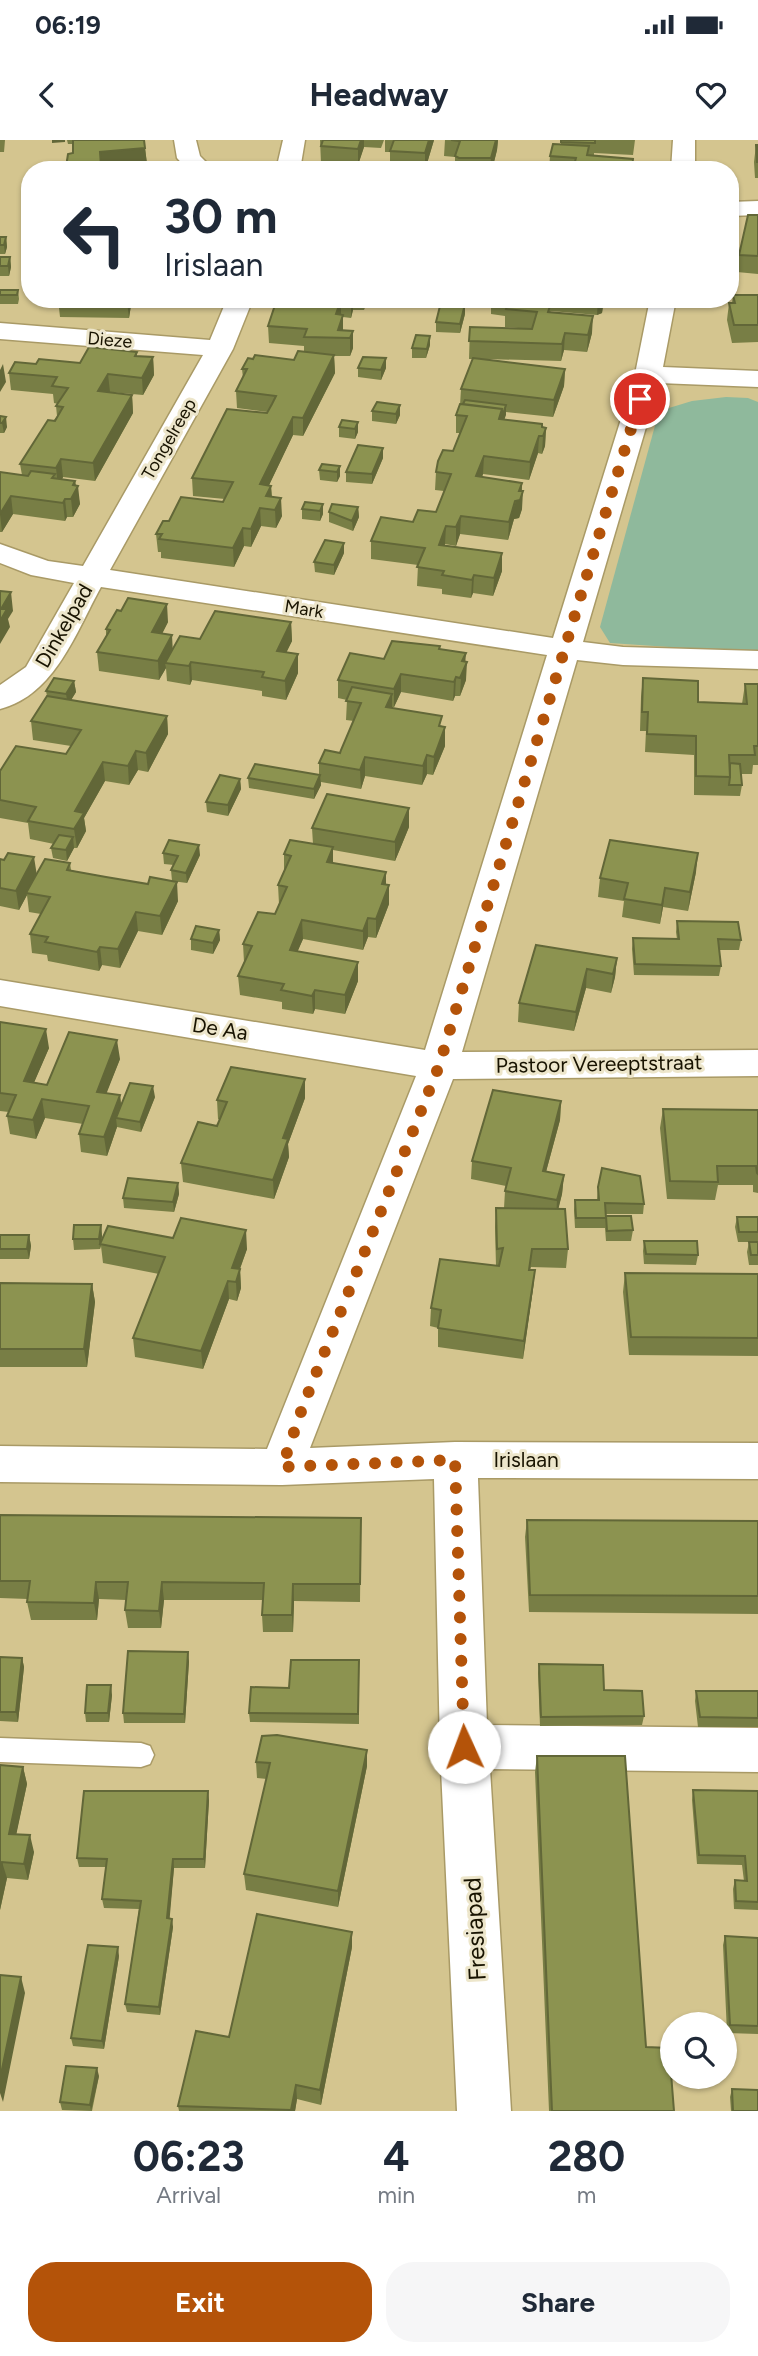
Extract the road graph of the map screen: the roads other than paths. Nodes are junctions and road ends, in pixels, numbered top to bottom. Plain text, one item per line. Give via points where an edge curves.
1 (185, 140) edge
2 (293, 140) edge
3 (684, 140) edge
4 (192, 161) edge
5 (290, 161) edge
6 (683, 161) edge
7 (758, 208) edge
8 (739, 209) edge
9 (236, 308) edge
10 (661, 308) edge
11 (0, 331) edge
12 (220, 349) junction
13 (648, 374) junction
14 (758, 379) edge
15 (0, 553) edge
16 (42, 569) junction
17 (0, 571) edge
18 (93, 577) junction
19 (566, 649) junction
20 (758, 660) edge
21 (0, 699) edge
22 (0, 993) edge
23 (758, 1063) edge
24 (439, 1066) junction
25 (455, 1460) junction
26 (758, 1461) edge
27 (0, 1464) edge
28 (282, 1467) junction
29 (464, 1747) junction
30 (0, 1750) edge
31 (758, 1750) edge
32 (141, 1755) dead end
33 (484, 2111) edge

1 - 4 street
2 - 5 street
3 - 6 street
7 - 8 street
9 - 12 street, Tongelreep
10 - 13 street
11 - 12 street, Dieze
12 - 18 street, Tongelreep
13 - 14 street
13 - 19 street
15 - 16 street, Mark
16 - 17 street, Mark
16 - 18 street, Mark
18 - 19 street, Mark
18 - 21 street, Dinkelpad via 38,673
19 - 20 street, Mark via 623,656
19 - 24 street
22 - 24 street, De Aa
23 - 24 street, Pastoor Vereeptstraat
24 - 28 street
25 - 26 street, Irislaan
25 - 28 street, Irislaan
25 - 29 street, Fresiapad
27 - 28 street, Irislaan
29 - 31 street
29 - 33 street, Fresiapad
30 - 32 lane

